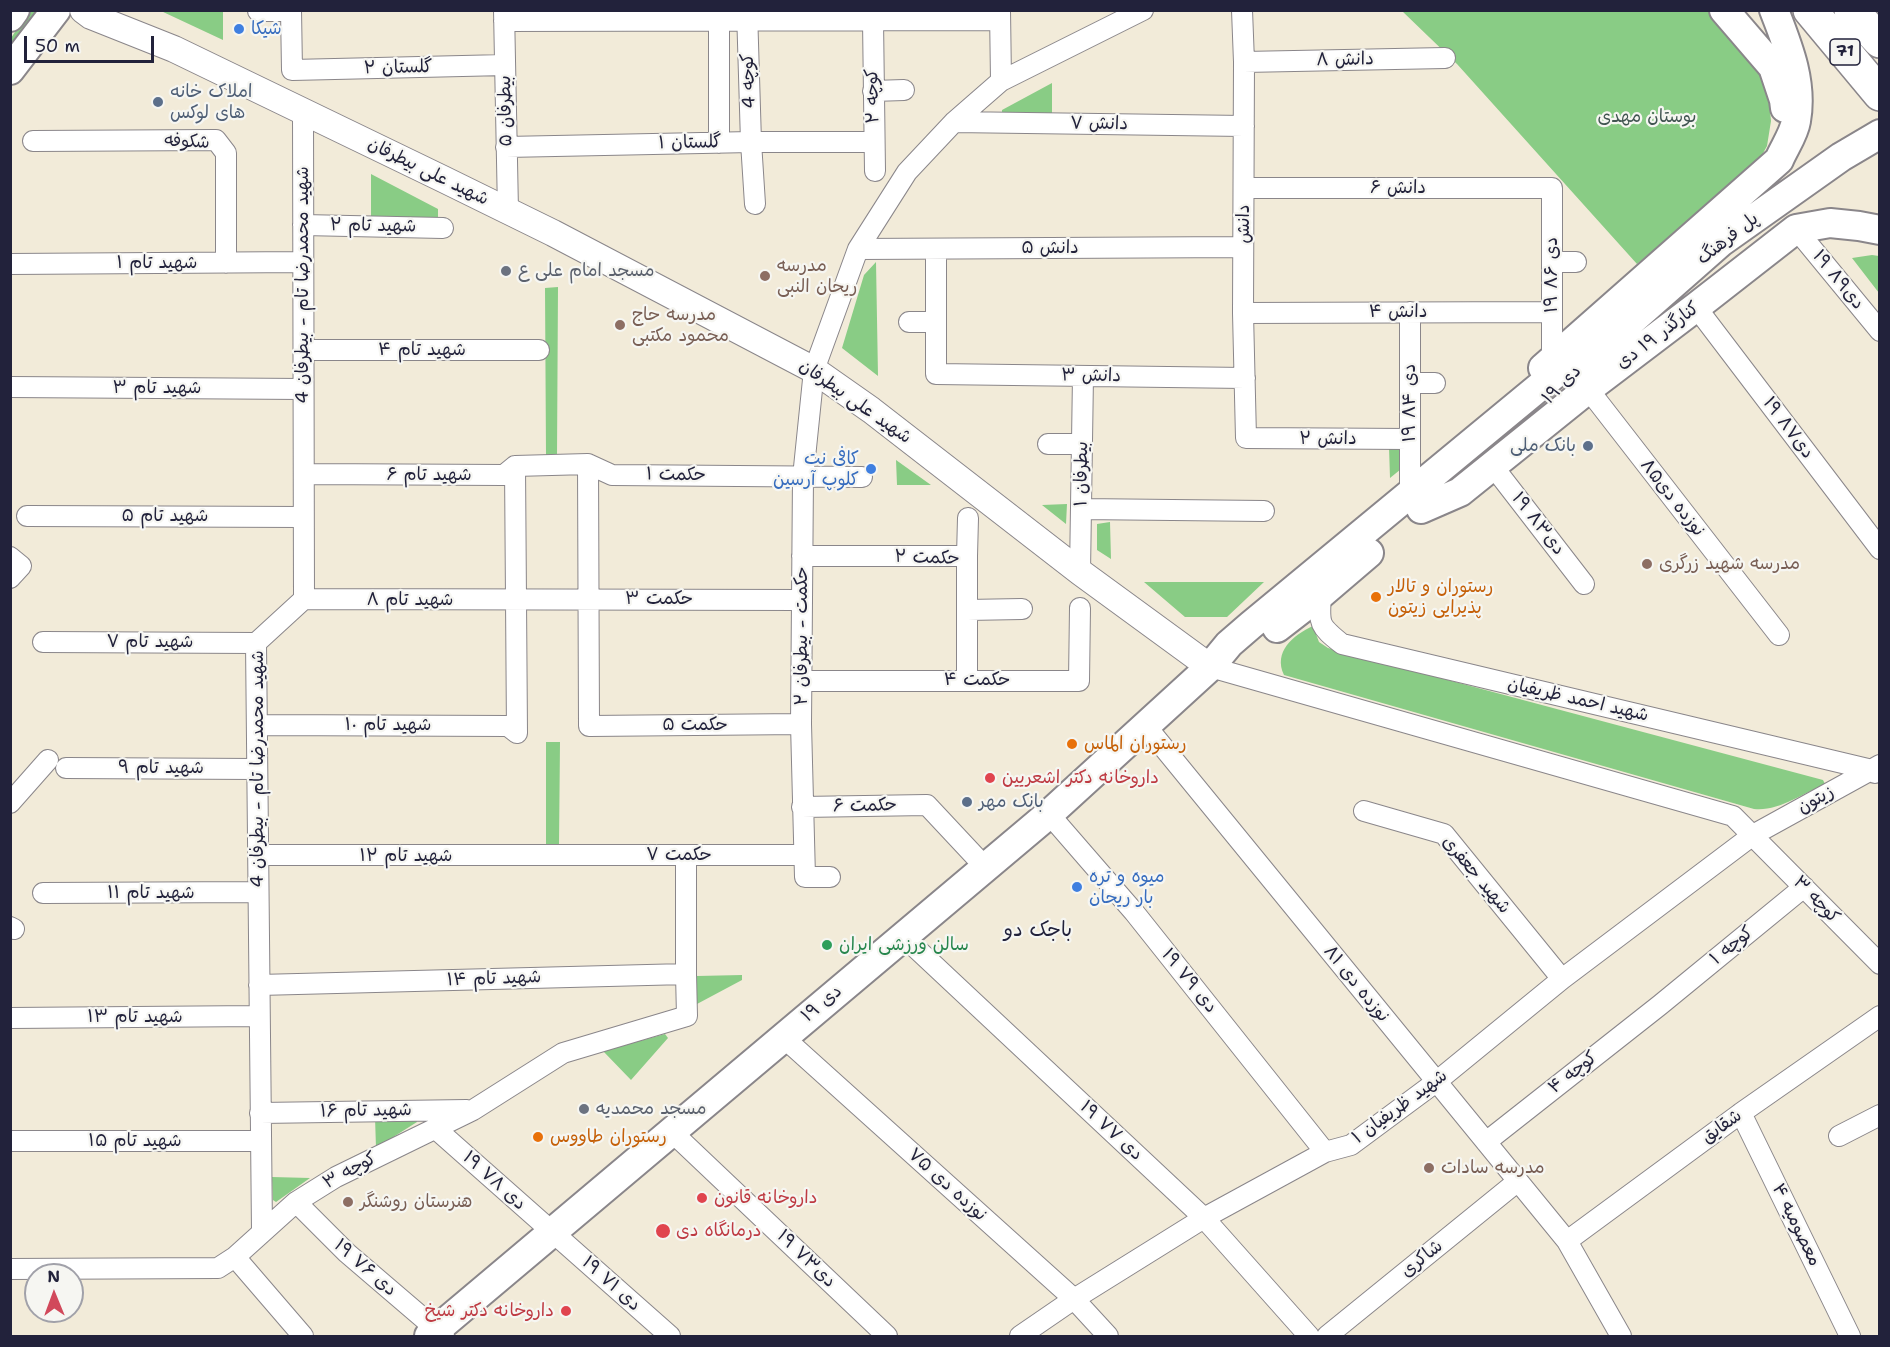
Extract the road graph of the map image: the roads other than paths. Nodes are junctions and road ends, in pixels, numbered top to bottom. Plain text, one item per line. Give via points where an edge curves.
1 (15, 10) edge
2 (56, 10) edge
3 (83, 10) edge
4 (118, 10) edge
5 (1143, 10) edge
6 (1242, 10) edge
7 (1724, 10) edge
8 (1774, 10) edge
9 (1810, 10) edge
10 (1851, 10) edge
11 (258, 11) edge
12 (291, 11) edge
13 (747, 15) edge
14 (1000, 15) edge
15 (504, 16) edge
16 (789, 16) edge
17 (10, 17) edge
18 (719, 20) junction
19 (873, 20) junction
20 (1880, 41) edge
21 (174, 49) junction
22 (1445, 58) dead end
23 (1245, 62) junction
24 (505, 65) junction
25 (10, 70) edge
26 (1001, 81) junction
27 (904, 90) dead end
28 (873, 91) junction
29 (1880, 94) edge
30 (303, 111) junction
31 (954, 122) junction
32 (1244, 126) junction
33 (1880, 134) edge
34 (33, 141) dead end
35 (751, 142) junction
36 (874, 142) junction
37 (719, 143) junction
38 (506, 147) junction
39 (1779, 160) junction
40 (875, 171) dead end
41 (1244, 188) junction
42 (1552, 188) joint
43 (755, 204) dead end
44 (508, 211) junction
45 (303, 225) junction
46 (443, 228) dead end
47 (1796, 229) junction
48 (1880, 230) edge
49 (1243, 247) junction
50 (858, 249) junction
51 (936, 249) junction
52 (303, 262) junction
53 (1552, 262) junction
54 (1576, 262) dead end
55 (226, 263) junction
56 (10, 264) edge
57 (1696, 308) junction
58 (1410, 312) junction
59 (1552, 312) junction
60 (1243, 313) junction
61 (909, 322) dead end
62 (936, 322) junction
63 (1880, 331) edge
64 (304, 350) junction
65 (540, 350) dead end
66 (1587, 360) junction
67 (1552, 361) junction
68 (813, 369) junction
69 (1083, 376) junction
70 (1245, 378) junction
71 (1410, 382) junction
72 (1435, 383) dead end
73 (10, 387) edge
74 (303, 389) junction
75 (1588, 389) junction
76 (1246, 438) joint
77 (1410, 439) junction
78 (1048, 444) dead end
79 (1082, 444) junction
80 (1454, 456) junction
81 (552, 464) joint
82 (588, 464) junction
83 (1492, 465) junction
84 (515, 466) junction
85 (304, 474) junction
86 (803, 477) junction
87 (862, 477) dead end
88 (1415, 502) junction
89 (1081, 509) junction
90 (1264, 511) dead end
91 (27, 516) dead end
92 (303, 516) junction
93 (968, 518) dead end
94 (1880, 549) edge
95 (802, 556) junction
96 (967, 556) junction
97 (10, 557) edge
98 (1080, 572) junction
99 (10, 578) edge
100 (1584, 584) dead end
101 (1322, 594) junction
102 (589, 598) junction
103 (304, 599) junction
104 (802, 600) junction
105 (515, 601) junction
106 (1080, 608) dead end
107 (1022, 609) dead end
108 (967, 610) junction
109 (1779, 635) dead end
110 (43, 642) dead end
111 (256, 643) junction
112 (1210, 667) junction
113 (967, 680) junction
114 (802, 681) junction
115 (801, 724) junction
116 (257, 725) junction
117 (1146, 726) junction
118 (256, 769) junction
119 (1877, 771) edge
120 (10, 803) edge
121 (802, 807) junction
122 (1364, 811) dead end
123 (1049, 814) junction
124 (1753, 836) junction
125 (258, 855) junction
126 (686, 855) junction
127 (803, 855) junction
128 (554, 856) joint
129 (985, 867) junction
130 (830, 877) dead end
131 (1804, 887) junction
132 (258, 892) junction
133 (43, 893) dead end
134 (904, 937) junction
135 (1880, 964) edge
136 (686, 974) junction
137 (1562, 979) junction
138 (260, 986) junction
139 (1660, 1005) joint
140 (259, 1016) junction
141 (1880, 1016) edge
142 (10, 1018) edge
143 (783, 1037) junction
144 (1436, 1082) junction
145 (473, 1110) junction
146 (260, 1113) junction
147 (1741, 1113) junction
148 (1880, 1115) edge
149 (436, 1129) junction
150 (673, 1133) junction
151 (1839, 1136) dead end
152 (10, 1141) edge
153 (259, 1141) junction
154 (1486, 1142) junction
155 (1324, 1152) junction
156 (1518, 1181) junction
157 (296, 1202) junction
158 (1204, 1218) junction
159 (262, 1231) junction
160 (553, 1233) junction
161 (1567, 1240) junction
162 (235, 1257) junction
163 (10, 1269) edge
164 (1074, 1299) junction
165 (437, 1334) edge
166 (1618, 1335) edge
167 (303, 1336) edge
168 (670, 1336) edge
169 (887, 1336) edge
170 (1020, 1336) edge
171 (1108, 1336) edge
172 (1309, 1336) edge
173 (1327, 1336) edge
174 (1850, 1336) edge

1 - 17 main road
2 - 25 main road
3 - 21 street, شهید علی بیطرفان
4 - 21 street, شهید علی بیطرفان
5 - 26 street, حکمت - بیطرفان ۲
6 - 23 street, دانش
7 - 39 main road via 1773,67 1784,100 1786,126
8 - 39 main road via 1792,57 1798,90 1796,122
9 - 29 highway, 71
10 - 20 highway, 71
11 - 12 street
12 - 24 street, گلستان ۲ via 292,70
13 - 16 street
13 - 18 street
13 - 35 street, کوچه 4
14 - 19 street
14 - 26 street
15 - 18 street
15 - 24 street, بیطرفان ۵
16 - 19 street
18 - 37 street
19 - 28 street, کوچه ۲
21 - 30 street, شهید علی بیطرفان
22 - 23 street, دانش ۸
23 - 32 street, دانش
24 - 38 street, بیطرفان ۵
26 - 31 street, حکمت - بیطرفان ۲
27 - 28 street
28 - 36 street, کوچه ۲
30 - 44 street, شهید علی بیطرفان
30 - 45 street, شهید محمدرضا تام - بیطرفان 4
31 - 32 street, دانش ۷
31 - 50 street, حکمت - بیطرفان ۲ via 907,172
32 - 41 street, دانش
33 - 66 main road, پل فرهنگ via 1720,242
34 - 55 street, شکوفه via 216,140 226,153
35 - 36 street, گلستان ۱
35 - 37 street, گلستان ۱
35 - 43 street, کوچه 4
36 - 40 street, کوچه ۲
37 - 38 street, گلستان ۱
38 - 44 street, بیطرفان ۵
39 - 67 main road
41 - 42 street, ۶ دانش
41 - 49 street, دانش
42 - 53 street, ۱۹ دی ۸۶
44 - 68 street, شهید علی بیطرفان
45 - 46 street, شهید تام ۲
45 - 52 street, شهید محمدرضا تام - بیطرفان 4
47 - 48 main road, کنارگذر ۱۹ دی via 1830,223
47 - 57 main road, کنارگذر ۱۹ دی
47 - 63 street, ۱۹ دی۸۹
49 - 51 street, دانش ۵
49 - 60 street, دانش
50 - 51 street, دانش ۵
50 - 68 street, حکمت - بیطرفان ۲
51 - 62 street
52 - 55 street, شهید تام ۱
52 - 64 street, شهید محمدرضا تام - بیطرفان 4
53 - 54 street
53 - 59 street, ۱۹ دی ۸۶
55 - 56 street, شهید تام ۱
57 - 75 main road, کنارگذر ۱۹ دی
57 - 94 street, ۱۹ دی۸۷
58 - 59 street, دانش ۴
58 - 60 street, دانش ۴
58 - 71 street, ۱۹ دی ۸۴
59 - 67 street, ۱۹ دی ۸۶
60 - 70 street, دانش
61 - 62 street
62 - 69 street, دانش ۳ via 936,374
64 - 65 street, شهید تام ۴
64 - 74 street, شهید محمدرضا تام - بیطرفان 4
66 - 80 main road, ۱۹ دی via 1561,369
66 - 88 main road, ۱۹ دی via 1572,381
67 - 80 main road via 1464,434
68 - 86 street, حکمت - بیطرفان ۲
68 - 98 street, شهید علی بیطرفان
69 - 70 street, دانش ۳
69 - 79 street, بیطرفان ۱
70 - 76 street, دانش
71 - 72 street
71 - 77 street, ۱۹ دی ۸۴
73 - 74 street, شهید تام ۳
74 - 85 street, شهید محمدرضا تام - بیطرفان 4
75 - 83 main road, کنارگذر ۱۹ دی
75 - 109 street, نوزده دی۸۵
76 - 77 street, ۲ دانش
77 - 88 street, ۱۹ دی ۸۴
78 - 79 street
79 - 89 street, بیطرفان ۱
80 - 88 main road, ۱۹ دی
81 - 82 street, حکمت ۱
81 - 84 street, شهید تام ۶
82 - 86 street, حکمت ۱ via 612,475
82 - 102 street
83 - 88 main road, کنارگذر ۱۹ دی via 1460,492
83 - 100 street, ۱۹ دی۸۳
84 - 85 street, شهید تام ۶ via 504,475
84 - 105 street
85 - 92 street, شهید محمدرضا تام - بیطرفان 4
86 - 87 street, حکمت ۱
86 - 95 street, حکمت - بیطرفان ۲
88 - 101 main road, ۱۹ دی
88 - 112 main road, ۱۹ دی via 1229,644
89 - 90 street
89 - 98 street, بیطرفان ۱
91 - 92 street, شهید تام ۵
92 - 103 street, شهید محمدرضا تام - بیطرفان 4
93 - 96 street
95 - 96 street, حکمت ۲
95 - 104 street, حکمت - بیطرفان ۲
96 - 108 street, حکمت ۲
97 - 99 street via 21,566
98 - 112 street, شهید علی بیطرفان
101 - 112 main road, ۱۹ دی via 1239,656
101 - 119 street, شهید احمد ظریفیان via 1319,619 1324,630 1342,644
102 - 104 street, حکمت ۳
102 - 105 street, حکمت ۳
102 - 115 street, حکمت ۵ via 589,726
103 - 105 street, شهید تام ۸
103 - 111 street, شهید محمدرضا تام - بیطرفان 4
104 - 114 street, حکمت - بیطرفان ۲
105 - 116 street, شهید تام ۱۰ via 517,733 508,726
106 - 113 street, حکمت ۴ via 1079,681
107 - 108 street
108 - 113 street, حکمت ۲
110 - 111 street, شهید تام ۷
111 - 116 street, شهید محمدرضا تام - بیطرفان 4
112 - 117 main road, ۱۹ دی
112 - 124 street via 1733,816
113 - 114 street, حکمت ۴
114 - 115 street, حکمت - بیطرفان ۲
115 - 121 street, حکمت - بیطرفان ۲
116 - 118 street, شهید محمدرضا تام - بیطرفان 4
117 - 123 main road, ۱۹ دی
117 - 144 street, نوزده دی ۸۱
118 - 120 street, شهید تام ۹ via 57,764
118 - 125 street, شهید محمدرضا تام - بیطرفان 4
119 - 124 street, زيتون
121 - 127 street, حکمت - بیطرفان ۲
121 - 129 street, حکمت ۶ via 927,805
122 - 137 street, شهید جعفری via 1444,834
123 - 129 main road, ۱۹ دی
123 - 155 street, ۱۹ دی ۷۹ via 1134,912
124 - 131 street, کوچه ۳
124 - 137 street, شهید ظریفیان ۱
125 - 128 street, شهید تام ۱۲
125 - 132 street, شهید محمدرضا تام - بیطرفان 4
126 - 127 street, حکمت ۷
126 - 128 street, حکمت ۷
126 - 136 street
127 - 130 street, حکمت - بیطرفان ۲ via 805,878
129 - 134 main road, ۱۹ دی
131 - 135 street, کوچه ۳
131 - 139 street, کوچه ۱
132 - 133 street, شهید تام ۱۱
132 - 138 street, شهید محمدرضا تام - بیطرفان 4
134 - 143 main road, ۱۹ دی
134 - 158 street, ۱۹ دی ۷۷
136 - 138 street, شهید تام ۱۴
136 - 145 street, کوچه ۳ via 687,1016 563,1053
137 - 144 street, شهید ظریفیان ۱
138 - 140 street, شهید محمدرضا تام - بیطرفان 4
139 - 154 street, کوچه ۴
140 - 142 street, شهید تام ۱۳
140 - 146 street, شهید محمدرضا تام - بیطرفان 4
141 - 147 street, شقایق
143 - 150 main road, ۱۹ دی
143 - 164 street, نوزده دی ۷۵
144 - 154 street, نوزده دی ۸۱
144 - 155 street, شهید ظریفیان ۱ via 1351,1145
145 - 146 street, شهید تام ۱۶
145 - 149 street, کوچه ۳
146 - 153 street, شهید محمدرضا تام - بیطرفان 4
147 - 161 street, شقایق
147 - 174 street, معصومیه ۴
148 - 151 street
149 - 157 street, کوچه ۳ via 336,1177
149 - 160 street, ۱۹ دی ۷۸
150 - 160 main road, ۱۹ دی
150 - 169 street, ۱۹ دی۷۳
152 - 153 street, شهید تام ۱۵
153 - 159 street, شهید محمدرضا تام - بیطرفان 4
154 - 156 street, نوزده دی ۸۱
155 - 158 street, شهید ظریفیان ۱
156 - 161 street, نوزده دی ۸۱
156 - 173 street, شاکری
157 - 159 street, کوچه ۳
157 - 165 street, ۱۹ دی ۷۶
158 - 164 street, شهید ظریفیان ۱
158 - 172 street, ۱۹ دی ۷۷
159 - 162 street, کوچه ۳
160 - 165 main road, ۱۹ دی
160 - 168 street, ۱۹ دی ۷۱
161 - 166 street, نوزده دی ۸۱
162 - 163 street, کوچه ۳ via 218,1268
162 - 167 street
164 - 170 street, شهید ظریفیان ۱
164 - 171 street, نوزده دی ۷۵

